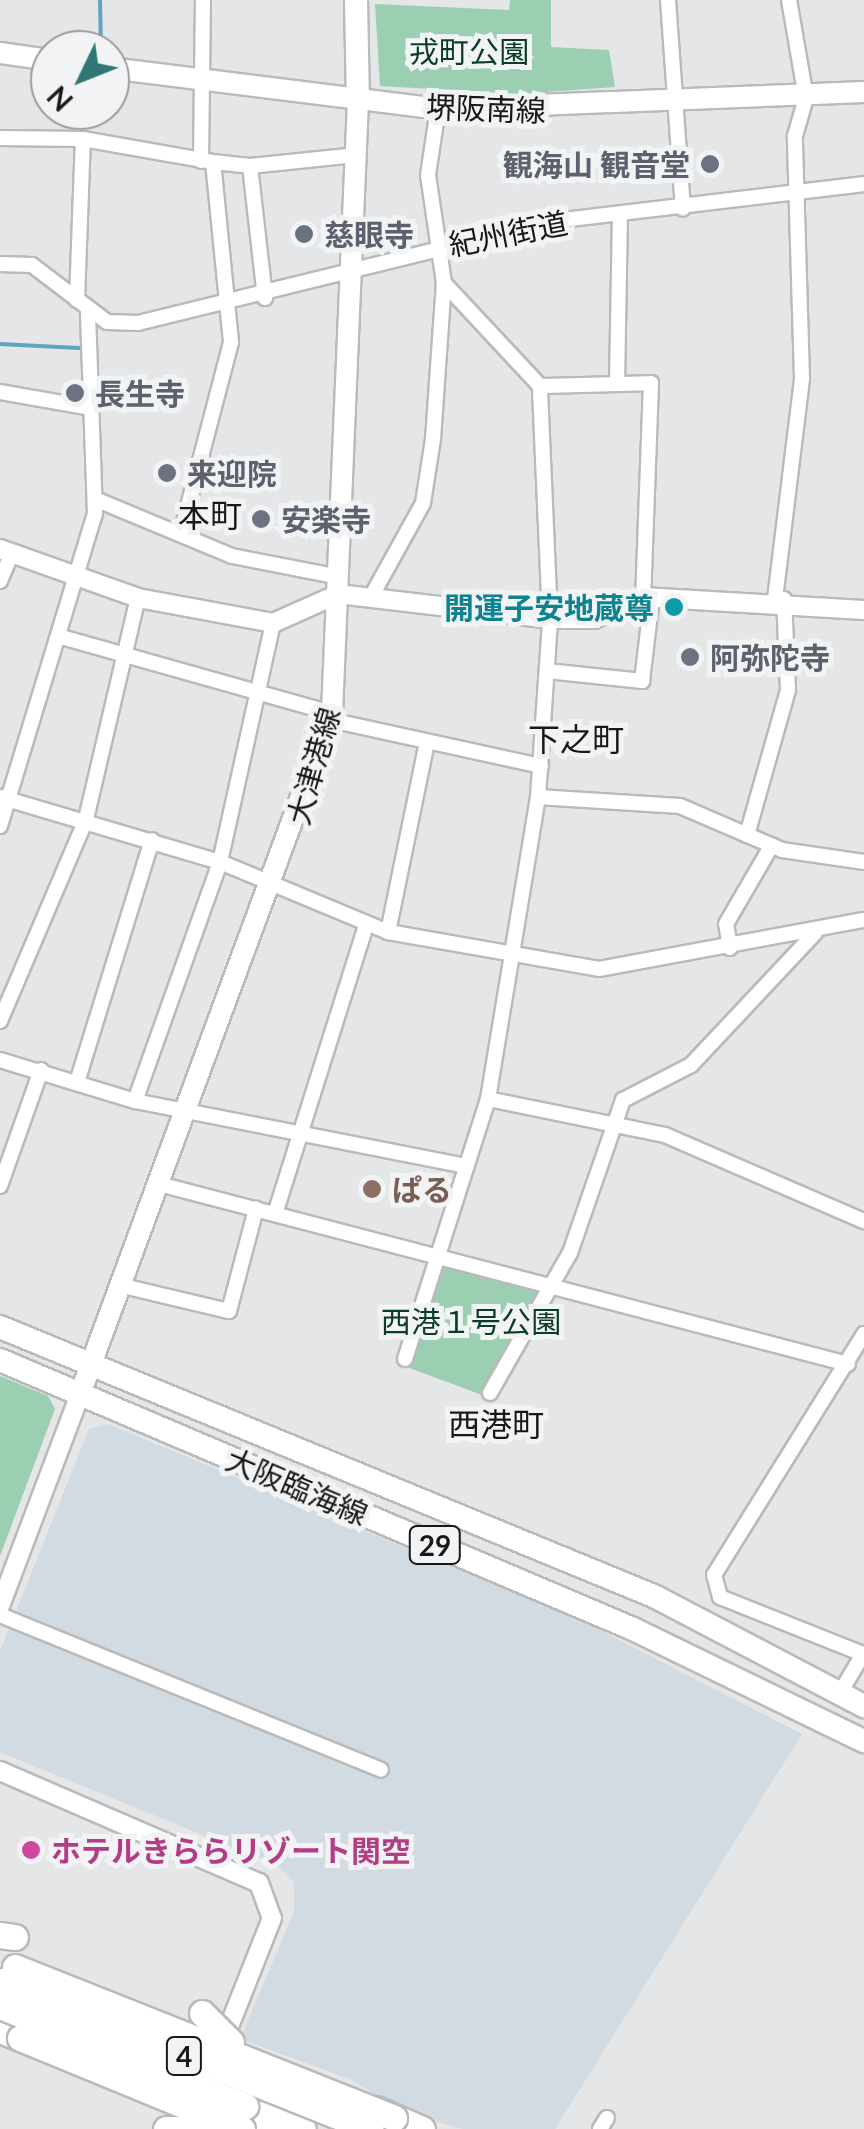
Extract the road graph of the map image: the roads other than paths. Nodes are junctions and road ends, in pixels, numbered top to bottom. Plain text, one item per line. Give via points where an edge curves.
1 (203, 0) edge
2 (356, 0) edge
3 (668, 0) edge
4 (789, 0) edge
5 (0, 53) edge
6 (30, 57) edge
7 (130, 71) edge
8 (205, 80) junction
9 (864, 92) edge
10 (806, 98) junction
11 (358, 101) junction
12 (675, 105) junction
13 (438, 109) junction
14 (0, 138) edge
15 (84, 139) junction
16 (357, 155) junction
17 (207, 162) junction
18 (250, 166) junction
19 (864, 184) edge
20 (795, 190) junction
21 (682, 208) junction
22 (620, 214) junction
23 (442, 244) junction
24 (0, 264) edge
25 (353, 274) junction
26 (444, 283) junction
27 (264, 298) junction
28 (82, 305) junction
29 (226, 308) junction
30 (617, 384) junction
31 (540, 386) junction
32 (0, 392) edge
33 (91, 408) junction
34 (95, 499) junction
35 (180, 533) junction
36 (6, 551) edge
37 (78, 578) junction
38 (0, 581) edge
39 (338, 586) junction
40 (371, 597) junction
41 (647, 597) junction
42 (138, 598) junction
43 (780, 599) junction
44 (864, 610) edge
45 (550, 619) junction
46 (273, 623) junction
47 (61, 637) junction
48 (125, 656) junction
49 (547, 671) junction
50 (262, 698) junction
51 (331, 717) junction
52 (426, 746) junction
53 (542, 766) junction
54 (538, 797) junction
55 (4, 798) edge
56 (86, 819) junction
57 (0, 826) edge
58 (747, 834) junction
59 (152, 840) junction
60 (772, 845) junction
61 (220, 862) junction
62 (864, 862) edge
63 (274, 883) junction
64 (864, 920) edge
65 (366, 925) junction
66 (388, 932) junction
67 (815, 933) junction
68 (730, 948) junction
69 (514, 955) junction
70 (0, 1020) edge
71 (0, 1060) edge
72 (41, 1070) junction
73 (78, 1080) junction
74 (488, 1098) junction
75 (135, 1100) junction
76 (184, 1110) junction
77 (297, 1128) junction
78 (612, 1128) junction
79 (467, 1166) junction
80 (159, 1184) junction
81 (0, 1186) edge
82 (256, 1209) junction
83 (275, 1214) junction
84 (864, 1221) edge
85 (439, 1260) junction
86 (123, 1286) junction
87 (548, 1288) junction
88 (0, 1328) edge
89 (864, 1334) edge
90 (405, 1359) dead end
91 (0, 1360) edge
92 (848, 1364) junction
93 (92, 1365) junction
94 (490, 1393) dead end
95 (80, 1394) junction
96 (0, 1606) edge
97 (0, 1615) edge
98 (863, 1654) edge
99 (840, 1693) junction
100 (864, 1706) edge
101 (864, 1741) edge
102 (381, 1770) dead end
103 (0, 1771) edge
104 (4, 1970) edge
105 (0, 2006) edge
106 (202, 2013) dead end
107 (0, 2019) edge
108 (10, 2034) edge
109 (216, 2058) junction
110 (198, 2103) junction
111 (398, 2123) edge
112 (166, 2129) edge
113 (188, 2129) edge
114 (204, 2129) edge
115 (242, 2129) edge
116 (263, 2129) edge
117 (304, 2129) edge
118 (370, 2129) edge
119 (422, 2129) edge

1 - 8 street
2 - 11 main road
3 - 12 street
4 - 10 street
5 - 6 main road
7 - 8 main road, 堺阪南線
8 - 11 main road, 堺阪南線
8 - 17 street
9 - 10 main road, 堺阪南線
10 - 12 main road, 堺阪南線
10 - 20 street
11 - 13 main road, 堺阪南線
11 - 16 main road, 大津港線
12 - 13 main road, 堺阪南線
12 - 21 street
13 - 23 street via 428,174
14 - 15 street
15 - 17 street
15 - 28 street
16 - 18 street
16 - 25 main road, 大津港線
17 - 18 street
17 - 29 street
18 - 27 street
19 - 20 street, 紀州街道
20 - 21 street, 紀州街道
20 - 43 street via 802,378
21 - 22 street, 紀州街道
22 - 23 street, 紀州街道
22 - 30 street
23 - 25 street, 紀州街道
23 - 26 street
24 - 28 street, 紀州街道 via 32,265
25 - 27 street, 紀州街道
25 - 39 main road, 大津港線
26 - 31 street
26 - 40 street via 422,503
27 - 29 street, 紀州街道
28 - 29 street, 紀州街道 via 138,323
28 - 33 street
29 - 35 street via 231,342
30 - 31 street
30 - 41 street via 651,383
31 - 45 street
32 - 33 street
33 - 34 street
34 - 35 street
34 - 37 street
35 - 39 street via 232,556
36 - 37 street
36 - 38 street
37 - 42 street
37 - 47 street
39 - 40 street
39 - 46 street
39 - 51 main road, 大津港線
40 - 45 street
41 - 43 street
41 - 45 street via 594,619
41 - 49 street via 642,681
42 - 46 street
42 - 48 street
43 - 44 street
43 - 58 street via 788,690
45 - 49 street
46 - 50 street
47 - 48 street
47 - 55 street
48 - 50 street
48 - 56 street
49 - 53 street
50 - 51 street
50 - 61 street
51 - 52 street
51 - 63 main road, 大津港線
52 - 53 street
52 - 66 street
53 - 54 street
54 - 58 street via 680,806
54 - 69 street
55 - 56 street
55 - 57 street
56 - 59 street
56 - 70 street
58 - 60 street
59 - 61 street
59 - 73 street
60 - 62 street
60 - 68 street via 726,924
61 - 63 street
61 - 75 street
63 - 65 street
63 - 76 main road, 大津港線
64 - 67 street
65 - 66 street
65 - 77 street
66 - 69 street
67 - 68 street
67 - 78 street via 691,1065 624,1100
68 - 69 street via 600,969
69 - 74 street
71 - 72 street
72 - 73 street
72 - 81 street
73 - 75 street
74 - 78 street
74 - 79 street
75 - 76 street
76 - 77 street
76 - 80 main road, 大津港線
77 - 79 street
77 - 83 street
78 - 84 street via 665,1135
78 - 87 street via 586,1214
79 - 85 street
80 - 82 street
80 - 86 main road, 大津港線
82 - 83 street
82 - 86 street via 230,1310
83 - 85 street
85 - 87 street
85 - 90 street
86 - 93 main road, 大津港線
87 - 92 street
87 - 94 street
88 - 93 main road, 大阪臨海線 / 29
89 - 92 street
91 - 95 main road, 大阪臨海線 / 29
92 - 98 street via 714,1575 720,1597
93 - 95 main road, 大津港線
93 - 99 main road, 大阪臨海線 / 29 via 656,1597
95 - 96 street
95 - 101 main road, 大阪臨海線 / 29 via 633,1630
97 - 102 street
98 - 99 street
99 - 100 main road, 大阪臨海線 / 29
103 - 109 street via 259,1882 272,1918
104 - 109 street
104 - 111 highway, bridge
104 - 118 highway, 4, bridge
105 - 117 highway, 4, bridge
106 - 111 highway, bridge via 230,2042
107 - 110 street
108 - 115 highway, bridge
109 - 110 street
109 - 111 street
110 - 113 street
110 - 116 street
111 - 119 highway
112 - 114 highway, bridge

